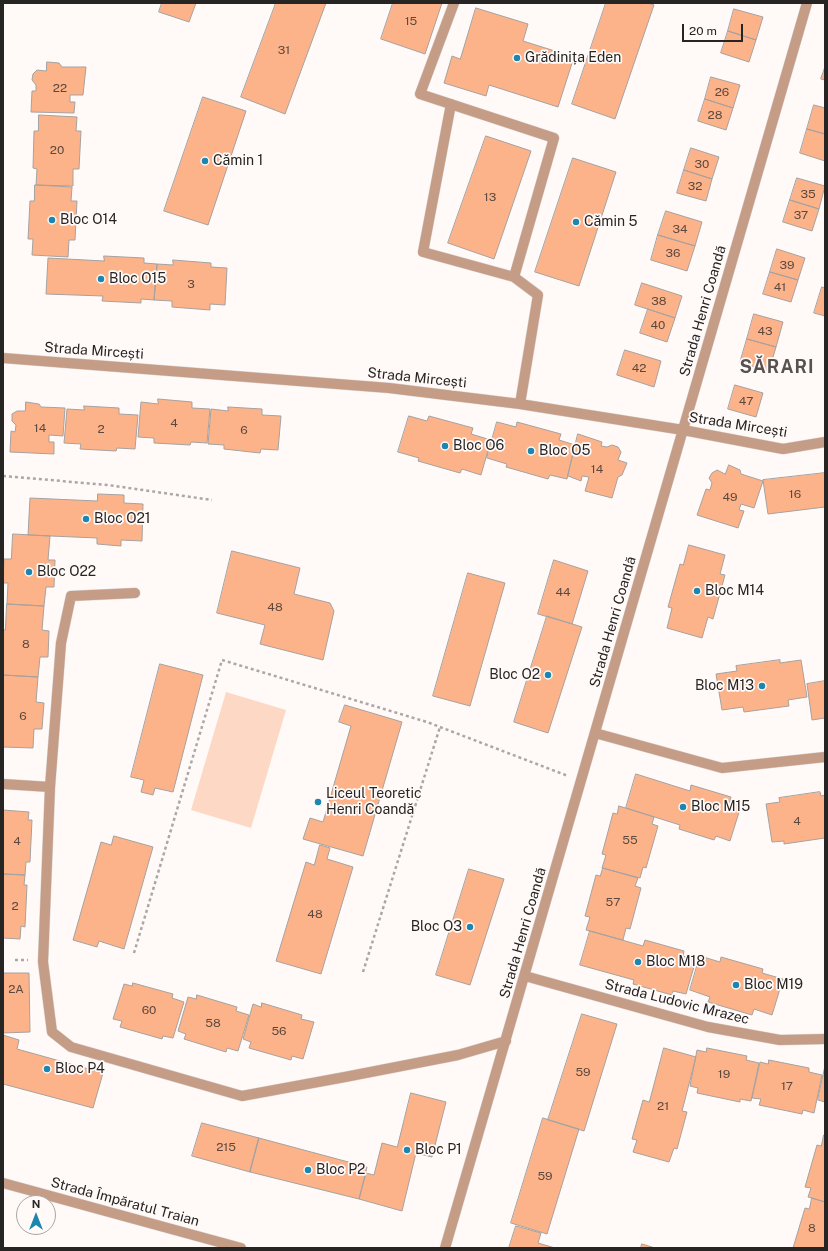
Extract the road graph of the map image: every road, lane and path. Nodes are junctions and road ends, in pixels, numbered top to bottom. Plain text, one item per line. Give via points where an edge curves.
1 (454, 3) edge
2 (807, 3) edge
3 (451, 104) junction
4 (514, 277) junction
5 (3, 358) edge
6 (520, 404) junction
7 (683, 430) junction
8 (825, 442) edge
9 (3, 476) edge
10 (212, 500) dead end
11 (135, 593) dead end
12 (440, 727) junction
13 (595, 732) junction
14 (825, 757) edge
15 (581, 781) junction
16 (3, 784) edge
17 (50, 787) junction
18 (134, 953) dead end
19 (363, 972) dead end
20 (524, 976) junction
21 (825, 1039) edge
22 (506, 1041) junction
23 (3, 1183) edge
24 (241, 1248) edge
25 (445, 1248) edge

1 - 3 street via 420,94
2 - 7 street, Strada Henri Coandă
3 - 4 street via 423,252
3 - 4 street via 554,138
4 - 6 street via 538,295
5 - 6 street, Strada Mircești via 389,388
6 - 7 street, Strada Mircești
7 - 8 street, Strada Mircești via 783,449
7 - 13 street, Strada Henri Coandă
9 - 10 path via 108,485
11 - 17 street via 71,596 61,643
12 - 15 path
12 - 18 path via 222,660
12 - 19 path
13 - 14 street via 722,768
13 - 15 street, Strada Henri Coandă
15 - 20 street, Strada Henri Coandă
16 - 17 street
17 - 22 street via 43,962 52,1032 71,1046 242,1096 458,1055
20 - 21 street, Strada Ludovic Mrazec via 708,1028 780,1040
20 - 22 street, Strada Henri Coandă
22 - 25 street, Strada Henri Coandă
23 - 24 street, Strada Împăratul Traian

